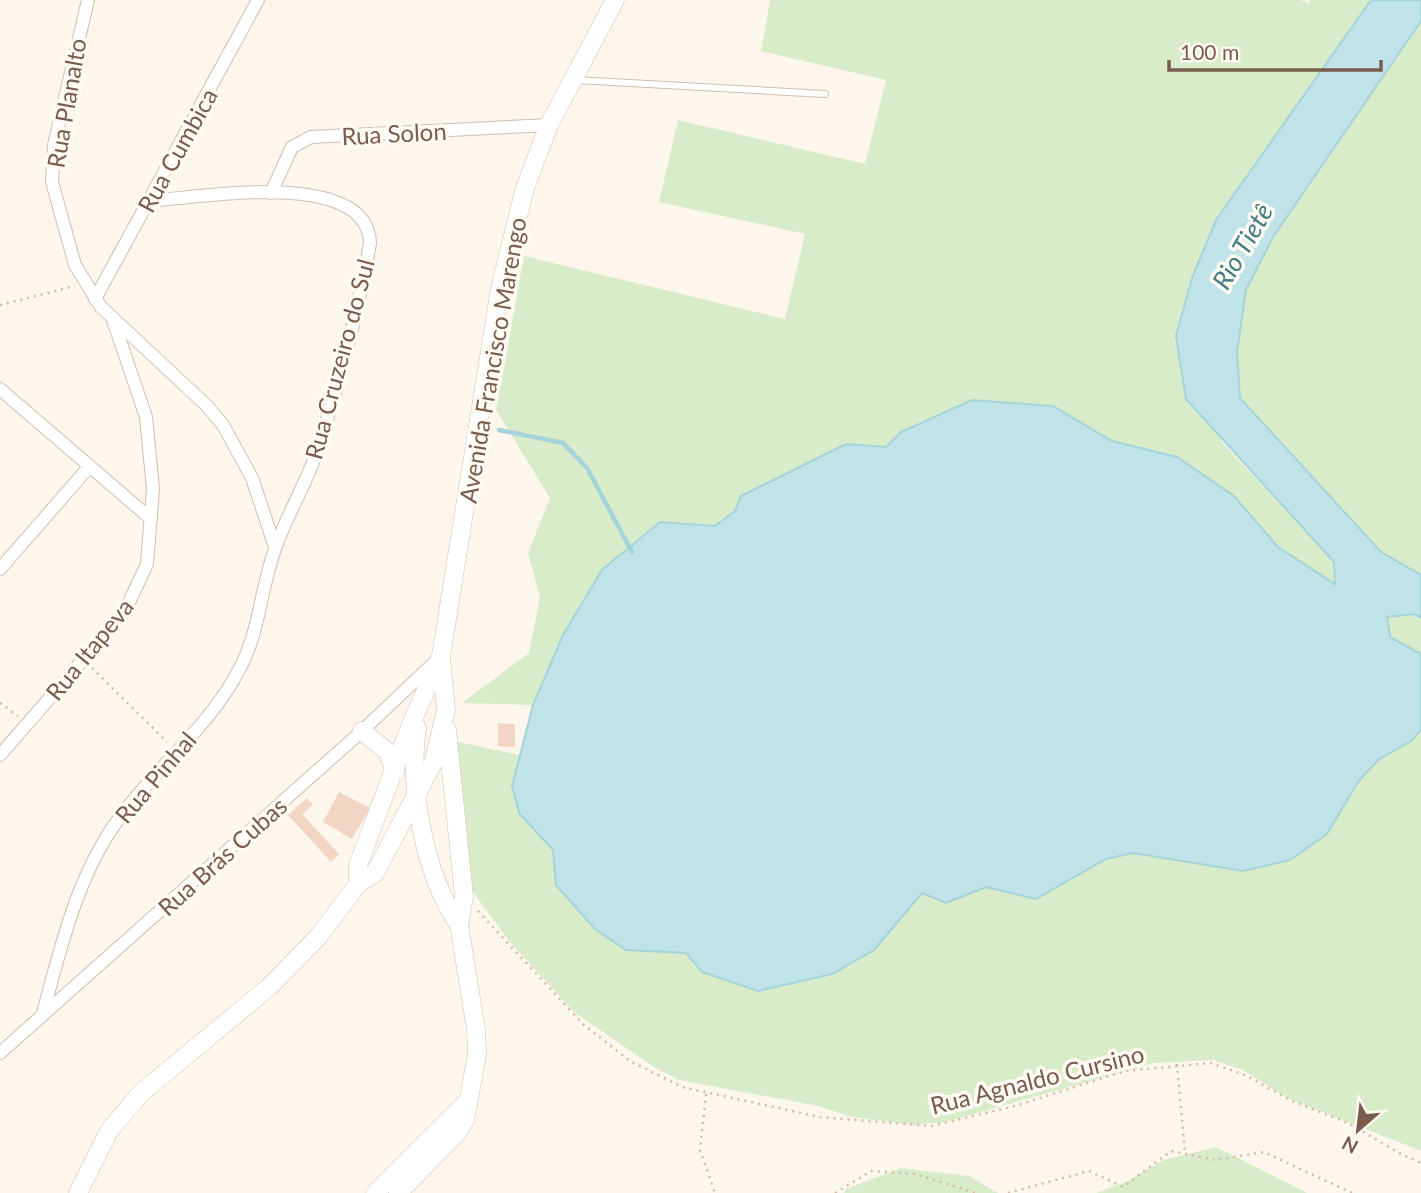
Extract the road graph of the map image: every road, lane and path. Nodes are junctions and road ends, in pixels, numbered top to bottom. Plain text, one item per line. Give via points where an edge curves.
1 (88, 0) edge
2 (258, 0) edge
3 (615, 0) edge
4 (572, 80) junction
5 (825, 94) dead end
6 (549, 125) junction
7 (271, 193) junction
8 (148, 201) junction
9 (85, 284) junction
10 (95, 299) junction
11 (0, 305) edge
12 (113, 316) junction
13 (0, 389) edge
14 (89, 467) junction
15 (151, 519) junction
16 (275, 547) junction
17 (0, 569) edge
18 (441, 656) junction
19 (84, 660) junction
20 (422, 699) junction
21 (0, 703) edge
22 (446, 709) junction
23 (27, 722) junction
24 (362, 731) junction
25 (177, 752) junction
26 (0, 755) edge
27 (395, 772) junction
28 (416, 799) junction
29 (395, 835) junction
30 (427, 842) junction
31 (358, 884) junction
32 (464, 896) junction
33 (459, 925) junction
34 (43, 1013) junction
35 (0, 1052) edge
36 (1177, 1064) junction
37 (706, 1093) junction
38 (470, 1098) junction
39 (1185, 1153) junction
40 (1421, 1163) edge
41 (78, 1193) edge
42 (375, 1193) edge
43 (398, 1193) edge
44 (715, 1193) edge
45 (835, 1193) edge
46 (976, 1193) edge
47 (1009, 1193) edge
48 (1352, 1193) edge

1 - 9 street, Rua Planalto via 54,145 52,182
2 - 8 street, Rua Cumbica
3 - 4 main road, Avenida Francisco Marengo
4 - 5 lane
4 - 6 main road, Avenida Francisco Marengo
6 - 7 street, Rua Solon via 311,137 292,147
6 - 18 main road, Avenida Francisco Marengo via 525,188 500,289
7 - 8 street, Rua Cruzeiro do Sul
7 - 16 street, Rua Cruzeiro do Sul via 309,194 344,204 365,221 370,243 317,450
8 - 10 street, Rua Cumbica
9 - 10 street, Rua Planalto
9 - 11 path
10 - 12 street, Rua Planalto
12 - 15 street, Rua Planalto via 146,417
12 - 16 street via 223,425 252,478
13 - 14 street
14 - 15 street
14 - 17 street
15 - 19 street, Rua Itapeva via 147,564 134,595
16 - 25 street, Rua Pinhal via 256,627 241,667
18 - 20 main road, Avenida Francisco Marengo
18 - 22 main road, Avenida Francisco Marengo
18 - 24 street, Rua Brás Cubas
19 - 23 street, Rua Itapeva
19 - 25 path
20 - 27 main road, Avenida Francisco Marengo
20 - 28 main road via 414,750
21 - 23 path
22 - 28 main road, Avenida Francisco Marengo via 434,761
22 - 32 main road
23 - 26 street, Rua Itapeva
24 - 27 main road via 388,752
24 - 34 street, Rua Brás Cubas
25 - 34 street, Rua Pinhal via 103,841 62,944
27 - 31 main road, Avenida Francisco Marengo via 358,865
28 - 29 main road, Avenida Francisco Marengo
28 - 30 main road
29 - 30 main road
29 - 31 main road, Avenida Francisco Marengo via 375,873
30 - 33 main road via 443,902
31 - 41 main road, Avenida Francisco Marengo via 318,937 269,987 159,1075 123,1113 89,1166
32 - 33 main road
32 - 37 path, Rua Agnaldo Cursino via 584,1025 648,1073
33 - 38 main road via 476,1029 477,1064
34 - 35 street, Rua Brás Cubas
36 - 37 path, Rua Agnaldo Cursino via 1125,1071 939,1125 820,1117
36 - 39 path
36 - 40 path, Rua Agnaldo Cursino via 1210,1063 1235,1070
37 - 44 path via 699,1150
38 - 42 main road
38 - 43 main road via 458,1132
39 - 47 path via 1171,1151 1123,1187 1089,1171
39 - 48 path via 1216,1160 1264,1152
45 - 46 path via 871,1171 915,1174

